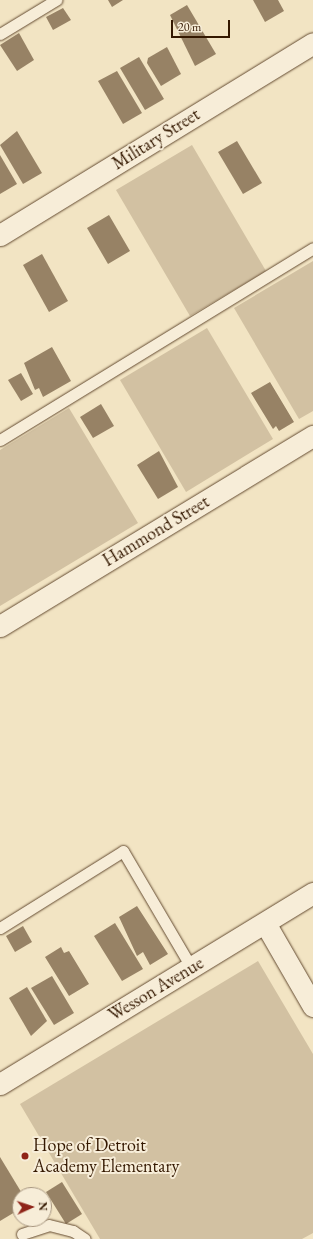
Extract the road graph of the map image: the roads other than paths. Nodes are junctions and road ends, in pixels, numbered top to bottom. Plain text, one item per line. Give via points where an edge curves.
1 (56, 0) edge
2 (0, 34) edge
3 (313, 43) edge
4 (0, 235) edge
5 (313, 248) edge
6 (313, 436) edge
7 (0, 440) edge
8 (0, 626) edge
9 (313, 893) edge
10 (265, 922) junction
11 (0, 928) edge
12 (191, 967) junction
13 (313, 1006) edge
14 (0, 1084) edge
15 (22, 1234) dead end
16 (85, 1239) edge

1 - 2 lane
3 - 4 street, Military Street
5 - 7 lane
6 - 8 street, Hammond Street
9 - 10 street, Wesson Avenue
10 - 12 street, Wesson Avenue
10 - 13 street
11 - 12 lane via 123,851
12 - 14 street, Wesson Avenue
15 - 16 lane via 49,1225 73,1231

